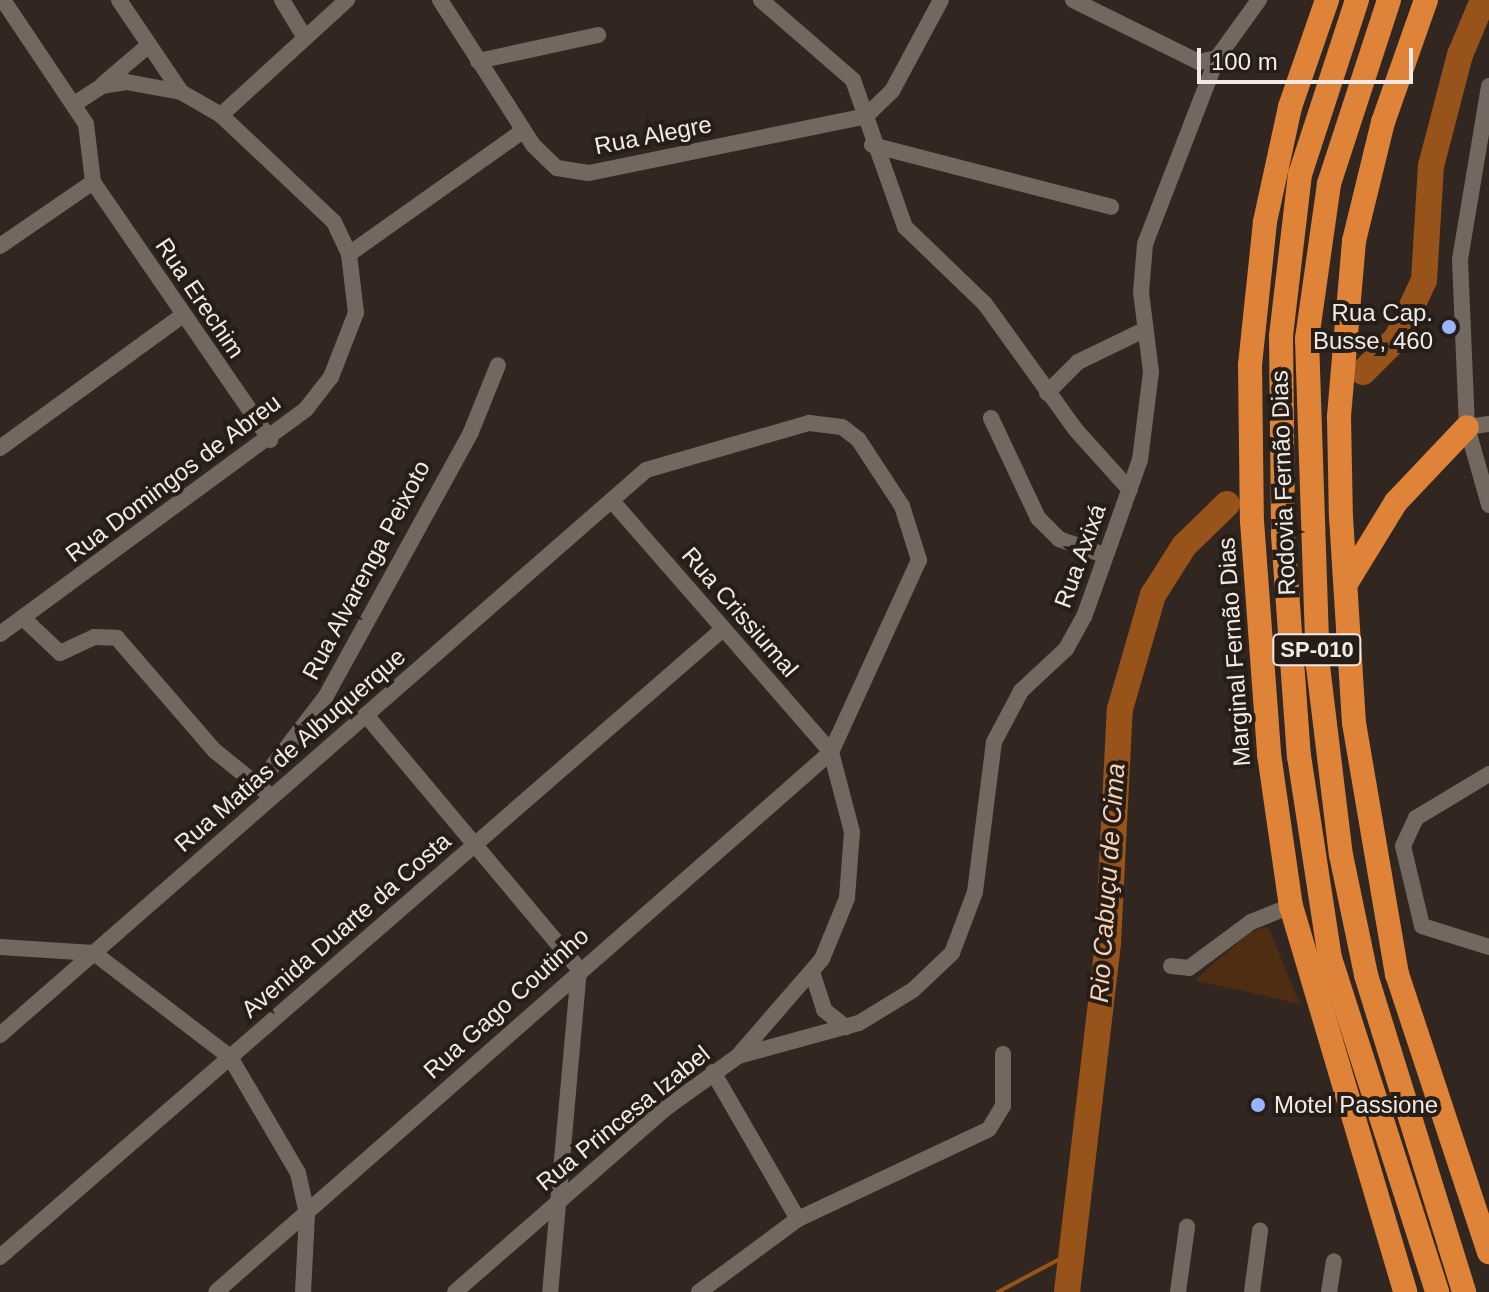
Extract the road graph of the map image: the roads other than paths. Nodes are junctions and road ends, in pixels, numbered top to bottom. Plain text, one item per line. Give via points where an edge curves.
1 (3, 0) edge
2 (119, 0) edge
3 (282, 0) edge
4 (347, 0) edge
5 (440, 0) edge
6 (941, 0) edge
7 (1073, 0) edge
8 (1259, 0) edge
9 (1327, 0) edge
10 (1357, 0) edge
11 (1389, 0) edge
12 (1426, 0) edge
13 (767, 1) edge
14 (598, 35) dead end
15 (305, 38) junction
16 (149, 45) junction
17 (1217, 58) junction
18 (478, 61) junction
19 (102, 86) junction
20 (1489, 86) edge
21 (181, 92) junction
22 (74, 104) junction
23 (1485, 114) edge
24 (221, 115) junction
25 (866, 116) junction
26 (523, 131) junction
27 (872, 145) junction
28 (93, 182) junction
29 (1111, 207) dead end
30 (0, 246) edge
31 (349, 254) junction
32 (182, 316) junction
33 (1144, 330) junction
34 (498, 365) dead end
35 (1047, 393) junction
36 (991, 418) dead end
37 (1478, 425) edge
38 (270, 440) junction
39 (0, 448) edge
40 (1130, 490) junction
41 (613, 502) junction
42 (1489, 505) edge
43 (1104, 555) junction
44 (1346, 585) junction
45 (23, 618) junction
46 (723, 629) junction
47 (0, 634) edge
48 (366, 715) junction
49 (831, 752) junction
50 (1489, 774) edge
51 (264, 791) junction
52 (475, 846) junction
53 (1291, 906) junction
54 (0, 947) edge
55 (1489, 947) edge
56 (94, 953) junction
57 (1171, 966) dead end
58 (579, 969) junction
59 (812, 972) junction
60 (846, 1027) junction
61 (0, 1035) edge
62 (1003, 1054) dead end
63 (738, 1056) junction
64 (230, 1057) junction
65 (713, 1072) junction
66 (558, 1202) junction
67 (307, 1214) junction
68 (798, 1219) junction
69 (1187, 1227) dead end
70 (1260, 1231) dead end
71 (1489, 1252) edge
72 (0, 1257) edge
73 (1334, 1261) dead end
74 (216, 1292) edge
75 (303, 1292) edge
76 (455, 1292) edge
77 (550, 1292) edge
78 (699, 1292) edge
79 (1178, 1292) edge
80 (1252, 1292) edge
81 (1329, 1292) edge
82 (1405, 1292) edge
83 (1437, 1292) edge
84 (1464, 1292) edge

1 - 22 street
2 - 16 street
3 - 15 street
4 - 15 street
5 - 18 street, Rua Alegre
6 - 25 street via 892,91
7 - 17 street via 1188,61
8 - 17 street, Rua Axixá
9 - 53 highway, Marginal Fernão Dias / SP-010 via 1290,107 1265,222 1250,365 1264,702
10 - 83 highway, Rodovia Fernão Dias / SP-010 via 1300,174 1281,336 1283,535 1299,756 1330,958
11 - 84 highway, Rodovia Fernão Dias / SP-010 via 1329,184 1307,339 1318,666 1341,855 1366,975
12 - 44 highway, SP-010 via 1383,122 1349,278 1339,417
13 - 25 street via 853,80
14 - 18 street
15 - 24 street
16 - 19 street
16 - 21 street
17 - 33 street, Rua Axixá via 1155,204 1141,268
18 - 26 street, Rua Alegre
19 - 21 street
19 - 22 street
20 - 23 street
21 - 24 street
22 - 28 street via 91,142
23 - 37 street via 1460,260
24 - 31 street via 309,193
25 - 26 street, Rua Alegre via 589,173 557,168
25 - 27 street
26 - 31 street
27 - 29 street
27 - 35 street via 905,227 985,304
28 - 30 street
28 - 32 street, Rua Erechim
31 - 38 street, Rua Domingos de Abreu via 356,287 350,338 331,377
32 - 38 street, Rua Erechim
32 - 39 street
33 - 35 street via 1078,362
33 - 40 street, Rua Axixá via 1149,412
34 - 51 street, Rua Alvarenga Peixoto via 471,432 326,696
35 - 40 street
36 - 43 street via 1038,518 1059,539
37 - 42 street
37 - 44 highway via 1396,502
38 - 45 street, Rua Domingos de Abreu
40 - 43 street, Rua Axixá
41 - 46 street, Rua Crissiumal
41 - 48 street, Rua Matias de Albuquerque
41 - 49 street, Rua Matias de Albuquerque via 646,470 691,451 809,423 842,427 858,439 902,506 919,560
43 - 60 street, Rua Axixá via 1075,635 1021,691 994,742 975,892 952,953 913,990
44 - 71 highway, SP-010 via 1359,763 1397,974
45 - 47 street, Rua Domingos de Abreu
45 - 51 street via 60,653 94,637 117,638 215,751
46 - 49 street, Rua Crissiumal
46 - 52 street, Avenida Duarte da Costa
48 - 51 street, Rua Matias de Albuquerque
48 - 52 street
49 - 58 street, Rua Gago Coutinho
49 - 59 street, Rua Princesa Izabel via 848,806 851,871 843,917
50 - 55 street via 1408,825 1405,869 1422,926
51 - 56 street, Rua Matias de Albuquerque
52 - 58 street
52 - 64 street, Avenida Duarte da Costa
53 - 57 street via 1251,922 1189,968
53 - 82 highway, Marginal Fernão Dias / SP-010
54 - 56 street
56 - 61 street, Rua Matias de Albuquerque
56 - 64 street
58 - 66 street
58 - 67 street, Rua Gago Coutinho
59 - 60 street via 824,1010
59 - 63 street, Rua Princesa Izabel
60 - 63 street, Rua Axixá
62 - 68 street via 1003,1106 989,1129
63 - 65 street, Rua Princesa Izabel
64 - 67 street via 284,1140
64 - 72 street, Avenida Duarte da Costa
65 - 66 street, Rua Princesa Izabel
65 - 68 street
66 - 76 street, Rua Princesa Izabel
66 - 77 street
67 - 74 street, Rua Gago Coutinho
67 - 75 street
68 - 78 street
69 - 79 street
70 - 80 street
73 - 81 street

